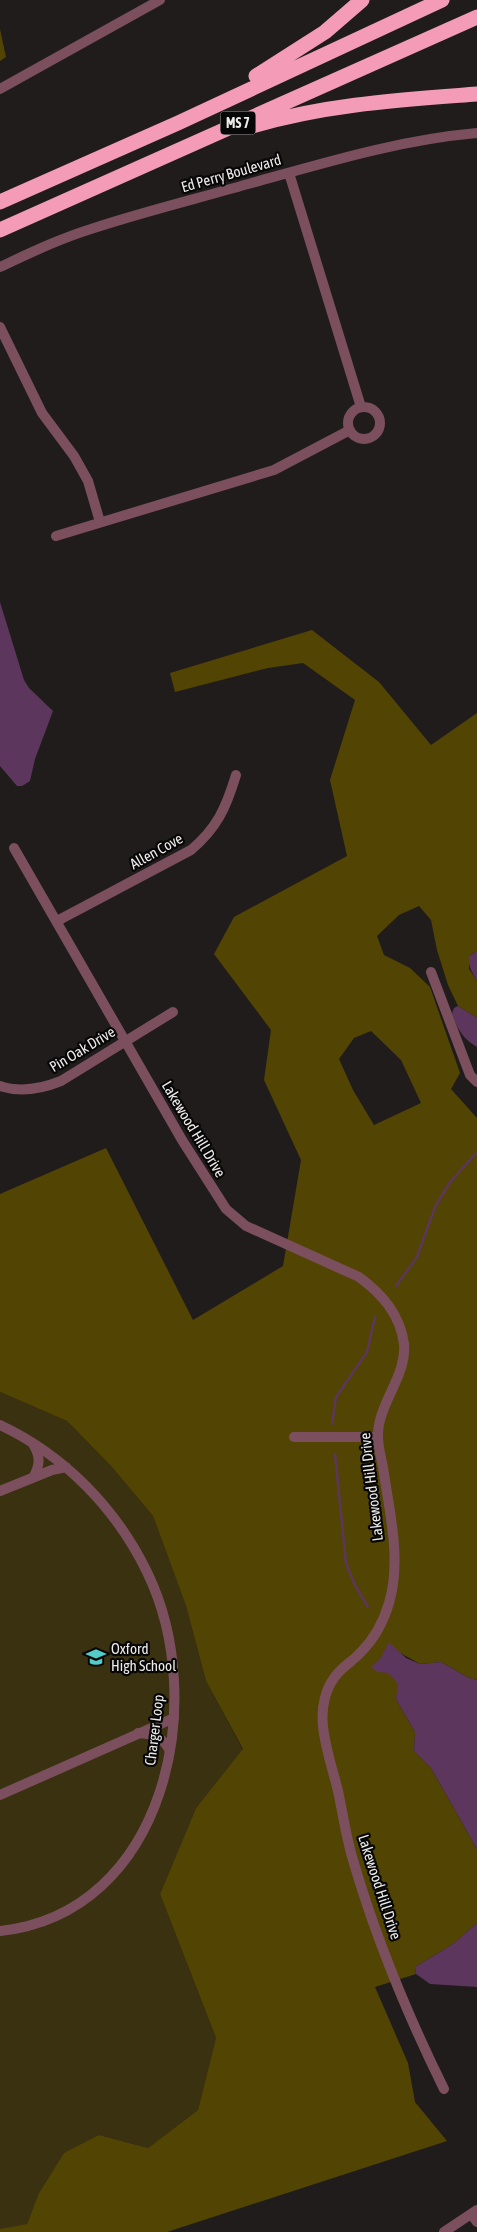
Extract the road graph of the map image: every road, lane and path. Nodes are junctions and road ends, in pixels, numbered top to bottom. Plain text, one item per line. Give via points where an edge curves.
1 (158, 0) edge
2 (362, 0) edge
3 (442, 0) edge
4 (477, 17) edge
5 (0, 89) edge
6 (477, 94) edge
7 (178, 122) junction
8 (477, 133) edge
9 (198, 141) junction
10 (289, 173) junction
11 (0, 202) edge
12 (0, 230) edge
13 (0, 267) edge
14 (0, 327) edge
15 (362, 407) junction
16 (350, 430) junction
17 (100, 522) junction
18 (56, 536) dead end
19 (236, 775) dead end
20 (14, 848) dead end
21 (56, 921) junction
22 (431, 972) dead end
23 (173, 1012) dead end
24 (125, 1042) junction
25 (477, 1082) edge
26 (0, 1086) edge
27 (0, 1425) edge
28 (378, 1437) junction
29 (294, 1438) dead end
30 (31, 1441) junction
31 (66, 1467) junction
32 (33, 1478) junction
33 (0, 1491) edge
34 (174, 1718) junction
35 (138, 1733) junction
36 (170, 1751) junction
37 (0, 1795) edge
38 (0, 1931) edge
39 (444, 2089) dead end
40 (474, 2212) edge
41 (477, 2222) edge
42 (444, 2232) edge

1 - 5 street
2 - 7 highway via 325,32 273,67
3 - 7 highway, MS 7
4 - 9 highway, MS 7
6 - 9 highway via 378,100 323,109
7 - 11 highway, MS 7
8 - 10 street, Ed Perry Boulevard via 375,148
9 - 12 highway, MS 7
10 - 13 street, Ed Perry Boulevard via 91,229
10 - 15 street
14 - 17 street via 42,413 88,481
15 - 16 street via 350,416
15 - 16 street via 376,412 380,417 380,428 368,438 358,437
16 - 17 street via 274,470
17 - 18 street
19 - 21 street, Allen Cove via 221,816 208,836 194,847
20 - 21 street, Lakewood Hill Drive
21 - 24 street, Lakewood Hill Drive
22 - 25 street via 470,1075
23 - 24 street, Pin Oak Drive
24 - 26 street, Pin Oak Drive via 45,1088 29,1090
24 - 28 street, Lakewood Hill Drive via 226,1210 246,1226 359,1277 390,1306 400,1326 404,1347 397,1378 379,1418
27 - 30 street, Charger Loop
28 - 29 street
28 - 39 street, Lakewood Hill Drive via 393,1542 390,1602 377,1630 329,1687 324,1698 323,1727 352,1858 367,1903 413,2027
30 - 31 street, Charger Loop
30 - 32 street via 39,1460
31 - 32 street
31 - 34 street, Charger Loop via 110,1511 147,1572 170,1640
32 - 33 street
34 - 35 street
34 - 36 street, Charger Loop
35 - 36 street via 158,1737
35 - 37 street
36 - 38 street, Charger Loop via 160,1791 145,1829 126,1860 86,1898 63,1913 34,1925
40 - 41 street
40 - 42 street

